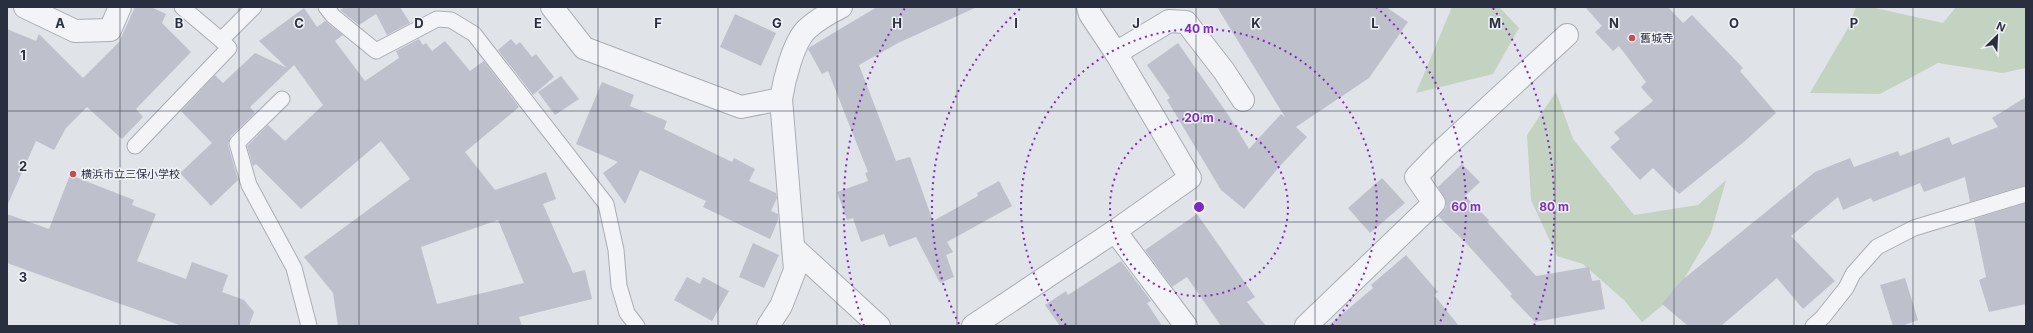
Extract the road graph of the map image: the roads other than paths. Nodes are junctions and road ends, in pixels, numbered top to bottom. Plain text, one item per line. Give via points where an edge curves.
1 (25, 7) edge
2 (120, 7) edge
3 (182, 7) edge
4 (254, 7) edge
5 (326, 7) edge
6 (552, 7) edge
7 (841, 7) edge
8 (1088, 7) edge
9 (1567, 35) dead end
10 (221, 40) junction
11 (1116, 53) junction
12 (282, 99) dead end
13 (781, 99) junction
14 (1243, 100) dead end
15 (135, 146) dead end
16 (2026, 194) edge
17 (1115, 232) junction
18 (794, 248) junction
19 (309, 326) edge
20 (637, 326) edge
21 (768, 326) edge
22 (879, 326) edge
23 (973, 326) edge
24 (1186, 326) edge
25 (1306, 326) edge
26 (1813, 326) edge

1 - 2 street via 74,31 110,30
3 - 10 lane
4 - 10 lane
5 - 20 lane via 333,16 376,51 437,20 451,20 474,34 606,204 616,250 619,286 627,313
6 - 13 street via 584,48 742,107
7 - 13 street via 806,30 785,75
8 - 11 street
9 - 25 street via 1446,146 1416,177 1434,203
10 - 15 lane via 229,48
11 - 14 street via 1169,21 1186,22
11 - 17 street via 1190,178
12 - 19 lane via 237,143 249,185 294,268
13 - 18 street
16 - 26 lane via 1914,228 1877,247 1853,274 1846,288 1823,317
17 - 23 street
17 - 24 street
18 - 21 street via 795,270 781,306
18 - 22 street

